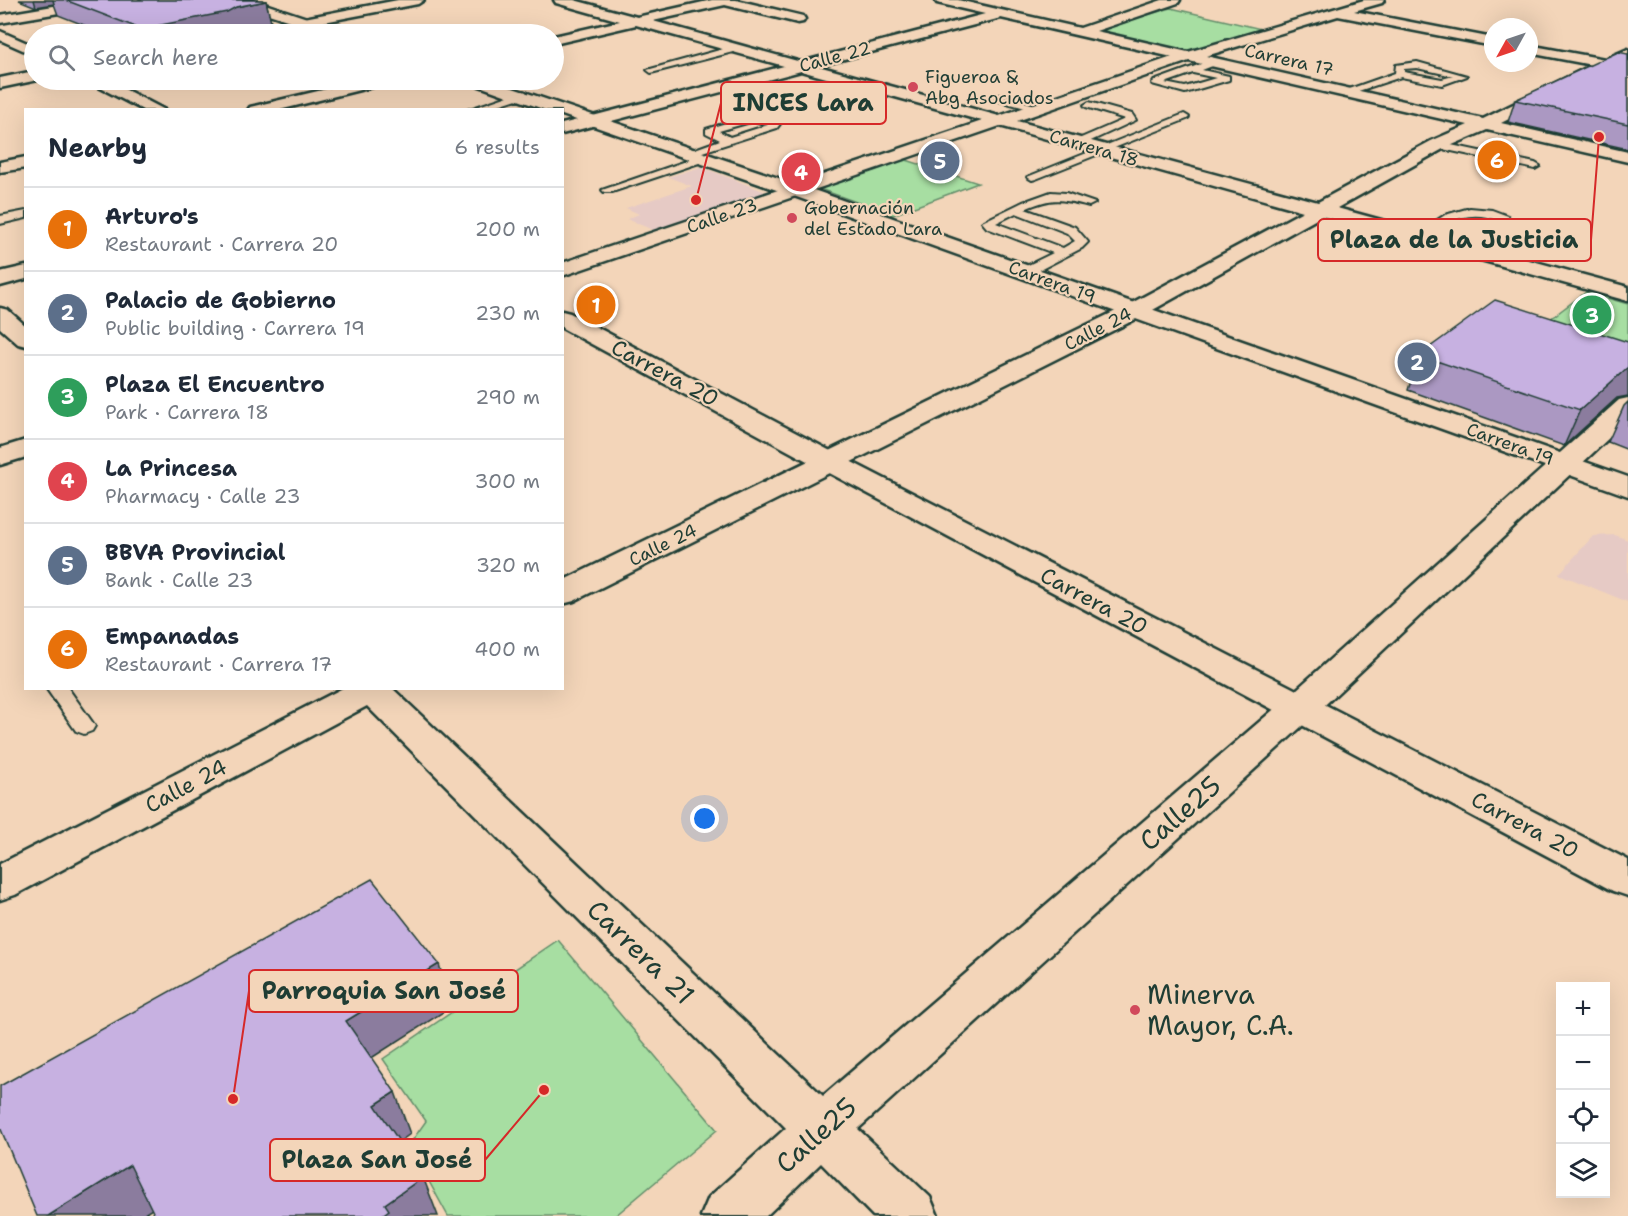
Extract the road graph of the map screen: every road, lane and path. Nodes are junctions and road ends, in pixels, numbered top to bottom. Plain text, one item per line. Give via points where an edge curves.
1 (112, 0) edge
2 (240, 0) edge
3 (417, 0) edge
4 (560, 0) edge
5 (727, 0) edge
6 (941, 0) edge
7 (1173, 0) edge
8 (1378, 0) edge
9 (1340, 12) junction
10 (1004, 13) junction
11 (0, 19) edge
12 (798, 19) dead end
13 (637, 21) junction
14 (304, 22) junction
15 (294, 24) edge
16 (310, 24) edge
17 (1081, 32) junction
18 (0, 35) edge
19 (564, 38) edge
20 (1484, 40) edge
21 (24, 46) edge
22 (734, 49) junction
23 (1538, 50) edge
24 (1622, 62) edge
25 (1190, 63) junction
26 (798, 67) junction
27 (651, 70) dead end
28 (1401, 74) junction
29 (24, 78) edge
30 (0, 83) edge
31 (116, 90) edge
32 (341, 90) edge
33 (509, 90) edge
34 (1343, 93) junction
35 (522, 94) junction
36 (999, 99) dead end
37 (1089, 105) dead end
38 (153, 108) edge
39 (264, 108) edge
40 (477, 108) edge
41 (561, 108) edge
42 (1036, 108) junction
43 (564, 109) edge
44 (1184, 117) dead end
45 (595, 120) junction
46 (998, 121) junction
47 (1486, 124) junction
48 (564, 128) edge
49 (729, 140) junction
50 (1078, 143) junction
51 (1437, 145) junction
52 (1100, 150) junction
53 (696, 155) junction
54 (1628, 157) edge
55 (24, 162) edge
56 (1, 166) edge
57 (1535, 166) dead end
58 (1032, 177) dead end
59 (608, 190) dead end
60 (798, 191) junction
61 (1089, 203) dead end
62 (1015, 209) junction
63 (1320, 210) junction
64 (24, 214) edge
65 (0, 220) edge
66 (1378, 225) junction
67 (1419, 236) junction
68 (1462, 248) junction
69 (1333, 250) dead end
70 (1063, 252) junction
71 (564, 269) edge
72 (1025, 272) junction
73 (24, 273) edge
74 (0, 279) edge
75 (1628, 294) edge
76 (1134, 311) junction
77 (0, 315) edge
78 (564, 319) edge
79 (24, 337) edge
80 (1628, 406) edge
81 (24, 449) edge
82 (0, 457) edge
83 (830, 462) junction
84 (1566, 464) junction
85 (1628, 487) edge
86 (564, 593) edge
87 (57, 690) edge
88 (369, 690) edge
89 (372, 690) edge
90 (1299, 708) junction
91 (84, 726) dead end
92 (1628, 879) edge
93 (0, 883) edge
94 (822, 1129) junction
95 (728, 1216) edge
96 (911, 1216) edge

1 - 11 street
2 - 14 street
3 - 14 street
4 - 13 street, Carrera 18
5 - 12 street
5 - 13 street
6 - 10 street, Carrera 17
7 - 17 street
8 - 9 street, Calle 23
9 - 20 street
9 - 25 street, Calle 23
10 - 17 street, Carrera 17
10 - 26 street, Calle 22
13 - 19 street
13 - 22 street, Carrera 18
14 - 15 street
14 - 16 street
17 - 25 street, Carrera 17
18 - 21 street
22 - 26 street, Carrera 18
22 - 27 lane
23 - 24 street
24 - 47 street, Calle 24
25 - 25 lane via 1157,83 1157,84 1185,90 1226,78
25 - 34 street, Carrera 17 via 1212,63
25 - 42 street, Calle 23
26 - 45 street, Calle 22
26 - 46 street, Carrera 18
28 - 28 lane via 1442,82 1463,76 1410,64 1399,67
28 - 34 lane
29 - 30 street
31 - 38 street
32 - 39 street
33 - 35 street, Carrera 19
34 - 47 street, Carrera 17
35 - 40 lane
35 - 41 street, Carrera 19
36 - 42 lane
37 - 50 lane via 1129,116 1131,120
42 - 46 street, Calle 23
43 - 45 street, Carrera 19
44 - 52 lane
45 - 48 street, Calle 22
45 - 53 street, Carrera 19
46 - 50 street, Carrera 18
46 - 60 street, Calle 23
47 - 51 street, Calle 24
47 - 54 street, Carrera 17
49 - 49 lane via 773,126 775,124 753,118 710,131
49 - 53 lane
50 - 52 street, Carrera 18
51 - 57 lane
51 - 63 street, Calle 24
52 - 58 lane
52 - 63 street, Carrera 18
53 - 59 lane
53 - 60 street, Carrera 19
55 - 56 street
60 - 71 street, Calle 23
60 - 72 street, Carrera 19
61 - 62 lane via 1049,194
62 - 70 lane via 1071,230 1079,237 1082,242
62 - 70 lane via 988,223
63 - 66 street, Carrera 18
63 - 76 street, Calle 24
64 - 65 lane
66 - 67 street, Carrera 18
66 - 69 lane
67 - 68 street, Carrera 18
67 - 68 lane via 1464,210 1486,211 1504,219 1504,223
68 - 75 street, Carrera 18
70 - 72 lane
72 - 76 street, Carrera 19
73 - 74 street
76 - 83 street, Calle 24
76 - 84 street, Carrera 19
77 - 79 street
78 - 83 street, Carrera 20
80 - 84 street, Calle25
81 - 82 street
83 - 86 street, Calle 24
83 - 90 street, Carrera 20
84 - 85 street, Carrera 19
84 - 90 street, Calle25
87 - 91 lane
88 - 93 street, Calle 24
89 - 94 street, Carrera 21
90 - 92 street, Carrera 20
90 - 94 street, Calle25
94 - 95 street, Calle25
94 - 96 street, Carrera 21

